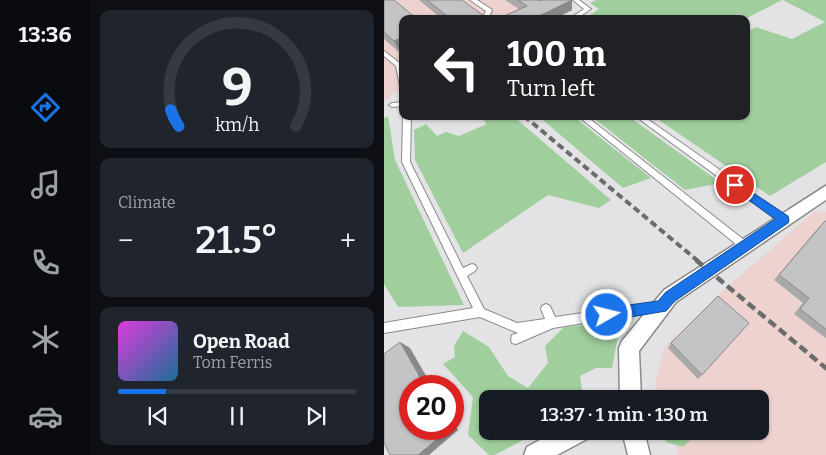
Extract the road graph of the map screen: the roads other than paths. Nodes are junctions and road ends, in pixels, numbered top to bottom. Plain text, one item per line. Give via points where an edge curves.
1 (473, 0) edge
2 (576, 0) edge
3 (487, 15) edge
4 (578, 15) edge
5 (384, 53) edge
6 (399, 63) edge
7 (399, 104) edge
8 (392, 105) dead end
9 (409, 120) edge
10 (587, 120) edge
11 (644, 120) edge
12 (826, 191) edge
13 (784, 220) junction
14 (745, 246) junction
15 (472, 268) dead end
16 (462, 274) junction
17 (662, 307) junction
18 (546, 309) dead end
19 (480, 312) junction
20 (552, 323) junction
21 (384, 328) edge
22 (516, 338) dead end
23 (631, 390) edge
24 (562, 440) edge
25 (635, 440) edge
26 (535, 455) edge
27 (639, 455) edge

1 - 3 lane via 489,10
2 - 4 lane via 588,9
5 - 6 lane
7 - 8 lane
9 - 16 lane via 406,162
10 - 14 lane
11 - 13 lane
12 - 13 street
13 - 14 street
14 - 17 street via 670,296
15 - 16 lane
16 - 19 lane
17 - 20 lane
17 - 23 street via 629,348
18 - 20 lane
19 - 20 lane via 518,328
19 - 21 lane
20 - 22 lane
24 - 26 street
25 - 27 street

